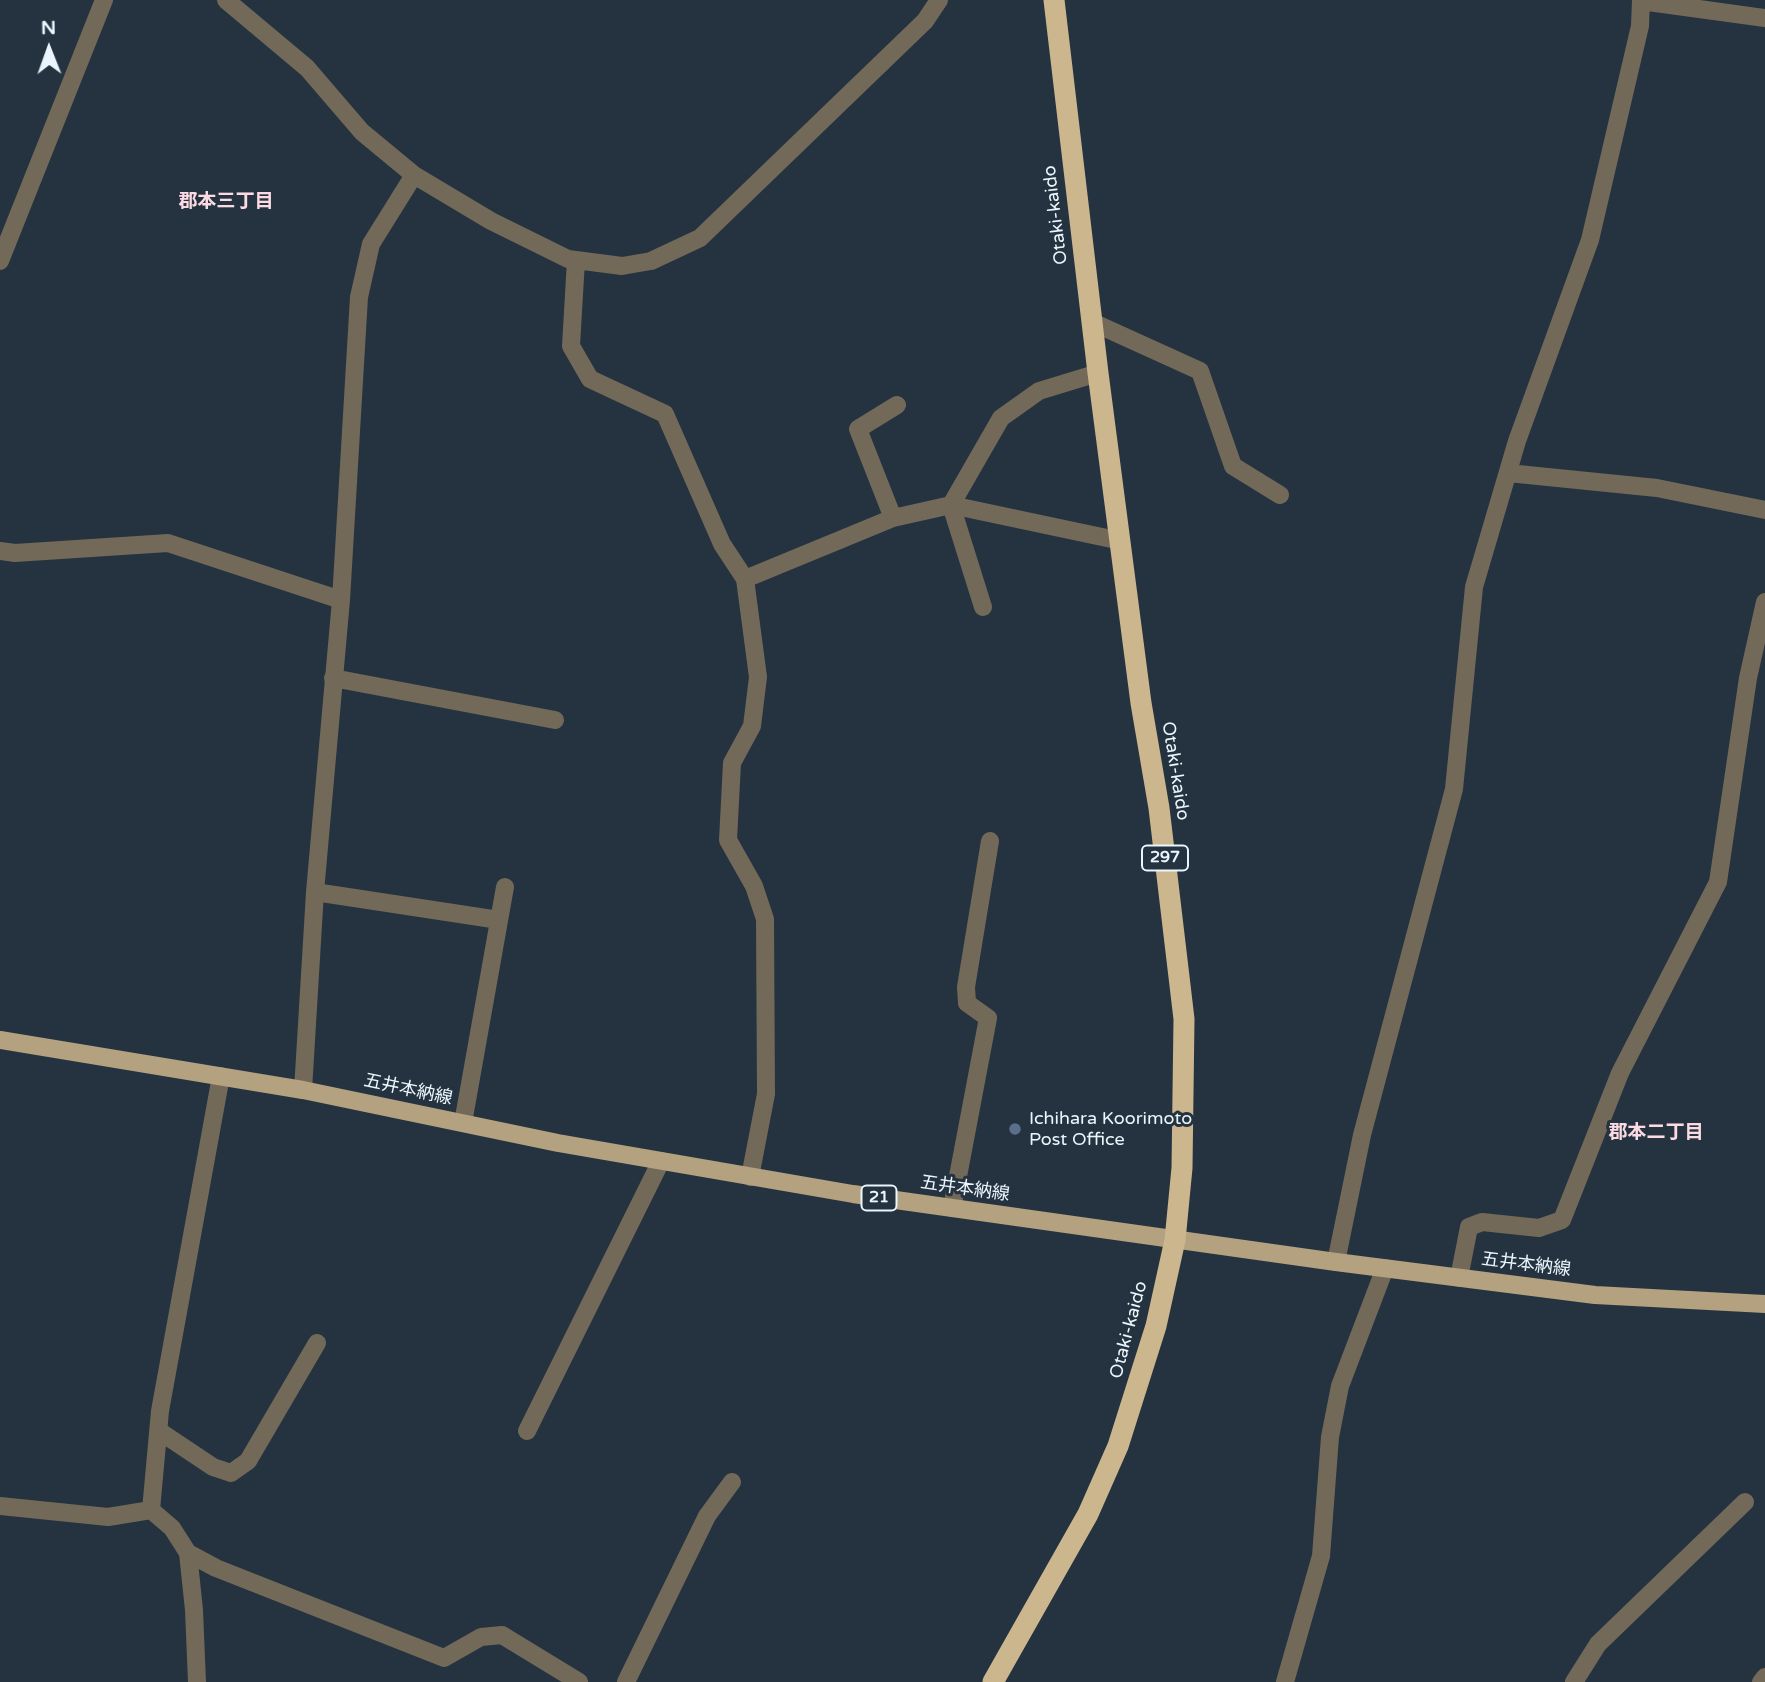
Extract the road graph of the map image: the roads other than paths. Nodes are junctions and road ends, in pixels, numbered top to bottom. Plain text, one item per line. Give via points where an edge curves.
1 (104, 0) edge
2 (226, 0) edge
3 (939, 0) edge
4 (1054, 0) edge
5 (1641, 1) edge
6 (1765, 18) edge
7 (414, 175) junction
8 (576, 260) junction
9 (0, 261) edge
10 (1092, 322) junction
11 (1098, 373) junction
12 (897, 405) dead end
13 (1508, 473) junction
14 (1280, 495) dead end
15 (951, 505) junction
16 (1765, 510) edge
17 (893, 518) junction
18 (1121, 541) junction
19 (0, 551) edge
20 (745, 579) junction
21 (341, 600) junction
22 (1765, 602) edge
23 (983, 607) dead end
24 (333, 678) junction
25 (555, 720) dead end
26 (990, 841) dead end
27 (505, 887) dead end
28 (315, 892) junction
29 (499, 920) junction
30 (0, 1040) edge
31 (221, 1076) junction
32 (303, 1090) junction
33 (463, 1123) junction
34 (661, 1161) junction
35 (750, 1177) junction
36 (952, 1208) junction
37 (1175, 1240) junction
38 (1336, 1262) junction
39 (1385, 1268) junction
40 (1458, 1278) junction
41 (1765, 1304) edge
42 (317, 1343) dead end
43 (159, 1431) junction
44 (527, 1431) dead end
45 (732, 1482) dead end
46 (1745, 1502) dead end
47 (0, 1506) edge
48 (151, 1510) junction
49 (188, 1553) junction
50 (1765, 1677) edge
51 (197, 1682) edge
52 (579, 1682) edge
53 (626, 1682) edge
54 (993, 1682) edge
55 (1285, 1682) edge
56 (1574, 1682) edge
57 (1761, 1682) edge

1 - 9 street
2 - 7 street via 307,68 362,132
3 - 8 street via 925,21 700,238 651,261 622,266
4 - 10 highway, Otaki-kaido / 297
5 - 6 street
5 - 13 street via 1640,26 1590,240
7 - 8 street via 491,221
7 - 21 street via 371,244 359,297
8 - 20 street via 572,346 590,379 665,414 722,544
10 - 11 highway, Otaki-kaido / 297
10 - 14 street via 1200,371 1233,466
11 - 15 street via 1039,390 1001,418
11 - 18 highway, Otaki-kaido / 297
12 - 17 street via 858,429
13 - 16 street via 1657,488
13 - 38 street via 1474,587 1454,789 1362,1135
15 - 17 street
15 - 18 street
15 - 23 street
17 - 20 street
18 - 37 highway, Otaki-kaido / 297 via 1184,1019 1182,1168
19 - 21 street via 168,543
20 - 35 street via 758,677 752,726 732,763 728,840 754,886 765,919 766,1094
21 - 24 street
22 - 40 street via 1748,678 1718,882 1620,1073 1562,1220 1539,1228 1482,1222 1469,1227
24 - 25 street
24 - 28 street
26 - 36 street via 966,987 967,1003 988,1018
27 - 29 street
28 - 29 street
28 - 32 street
29 - 33 street
30 - 31 main road, 五井本納線 / 21
31 - 32 main road, 五井本納線 / 21
31 - 43 street
32 - 33 main road, 五井本納線 / 21
33 - 34 main road, 五井本納線 / 21
34 - 35 main road, 五井本納線 / 21
34 - 44 street
35 - 36 main road, 五井本納線 / 21
36 - 37 main road, 五井本納線 / 21
37 - 38 main road, 五井本納線 / 21
37 - 54 highway, Otaki-kaido / 297 via 1156,1326 1118,1446 1088,1514
38 - 39 main road, 五井本納線 / 21
39 - 40 main road, 五井本納線 / 21
39 - 55 street via 1340,1386 1330,1437 1321,1556
40 - 41 main road, 五井本納線 / 21 via 1595,1295
42 - 43 street via 248,1461 231,1473 213,1467
43 - 48 street
45 - 53 street via 708,1516
46 - 56 street via 1598,1644
47 - 48 street via 108,1517
48 - 49 street via 172,1528
49 - 51 street
49 - 52 street via 444,1658 481,1637 502,1635
50 - 57 street

